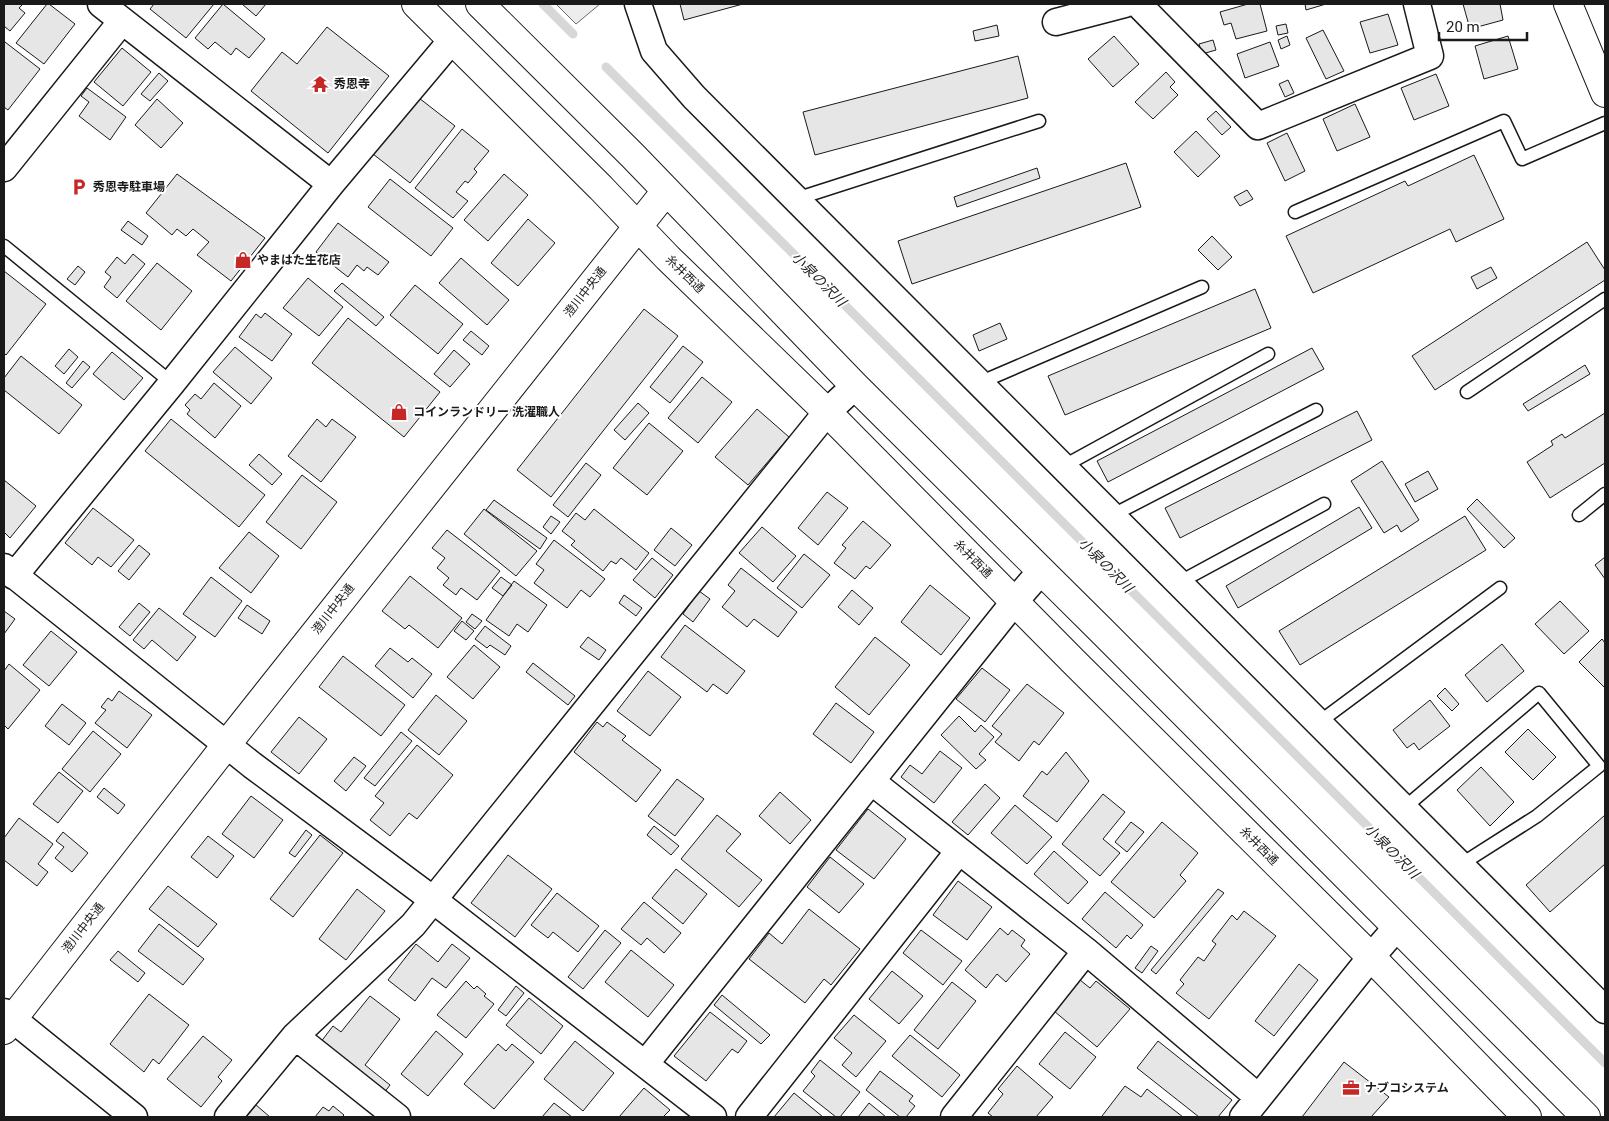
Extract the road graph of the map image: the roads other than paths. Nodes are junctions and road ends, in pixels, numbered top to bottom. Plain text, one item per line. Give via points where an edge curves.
1 (101, 4) edge
2 (416, 4) edge
3 (480, 4) edge
4 (638, 4) edge
5 (1125, 4) edge
6 (1138, 4) edge
7 (1416, 4) edge
8 (1568, 4) edge
9 (122, 21) junction
10 (1056, 22) dead end
11 (452, 40) junction
12 (1605, 93) edge
13 (1039, 121) dead end
14 (1605, 123) edge
15 (9, 151) edge
16 (331, 184) junction
17 (666, 191) junction
18 (796, 199) junction
19 (1295, 212) dead end
20 (638, 226) junction
21 (4, 246) edge
22 (1202, 287) dead end
23 (1605, 299) edge
24 (1268, 354) dead end
25 (172, 383) junction
26 (979, 383) junction
27 (855, 386) junction
28 (1468, 392) dead end
29 (1316, 410) dead end
30 (827, 412) junction
31 (1062, 467) junction
32 (1605, 494) edge
33 (1324, 504) dead end
34 (1579, 515) dead end
35 (1111, 516) junction
36 (1042, 571) junction
37 (9, 572) edge
38 (1178, 583) junction
39 (1500, 588) dead end
40 (1015, 601) junction
41 (1318, 723) junction
42 (227, 744) junction
43 (871, 781) junction
44 (1403, 809) junction
45 (958, 851) junction
46 (1460, 865) junction
47 (432, 899) junction
48 (1397, 927) junction
49 (1086, 952) junction
50 (1371, 957) junction
51 (1605, 1010) edge
52 (7, 1020) edge
53 (295, 1036) junction
54 (646, 1063) junction
55 (1251, 1107) edge
56 (134, 1117) edge
57 (228, 1117) edge
58 (397, 1117) edge
59 (713, 1117) edge
60 (749, 1117) edge
61 (954, 1117) edge
62 (1526, 1117) edge
63 (1586, 1117) edge

1 - 9 street
2 - 11 street, 糸井西通
3 - 17 street
4 - 18 street via 654,51 694,97
5 - 10 street
6 - 7 street via 1258,126 1430,56
8 - 12 street
9 - 15 street
9 - 16 street
11 - 16 street
11 - 20 street, 糸井西通
13 - 18 lane
14 - 19 lane via 1522,159 1504,121
16 - 25 street
17 - 20 street, 澄川中央通
17 - 27 street
18 - 26 street
20 - 30 street, 糸井西通
20 - 42 street, 澄川中央通
21 - 25 lane
22 - 26 lane
23 - 28 lane
24 - 31 lane
25 - 37 street
26 - 31 street
27 - 30 street
27 - 36 street
29 - 35 lane
30 - 40 street, 糸井西通
30 - 47 street
31 - 35 street
32 - 34 lane
33 - 38 lane
35 - 38 street
36 - 40 street
36 - 48 street
37 - 42 street
38 - 41 street
39 - 41 lane
40 - 43 street
40 - 50 street, 糸井西通
41 - 44 street
42 - 47 street
42 - 52 street, 澄川中央通
43 - 45 street
43 - 54 street
44 - 46 street
44 - 46 lane via 1539,693 1599,766 1537,816
45 - 49 street
45 - 60 street
46 - 51 street
47 - 53 street via 413,925
47 - 54 street
48 - 50 street
48 - 63 street
49 - 55 street
49 - 61 street
50 - 55 street
50 - 62 street, 糸井西通
52 - 56 street
53 - 57 street
53 - 58 street
54 - 59 street

